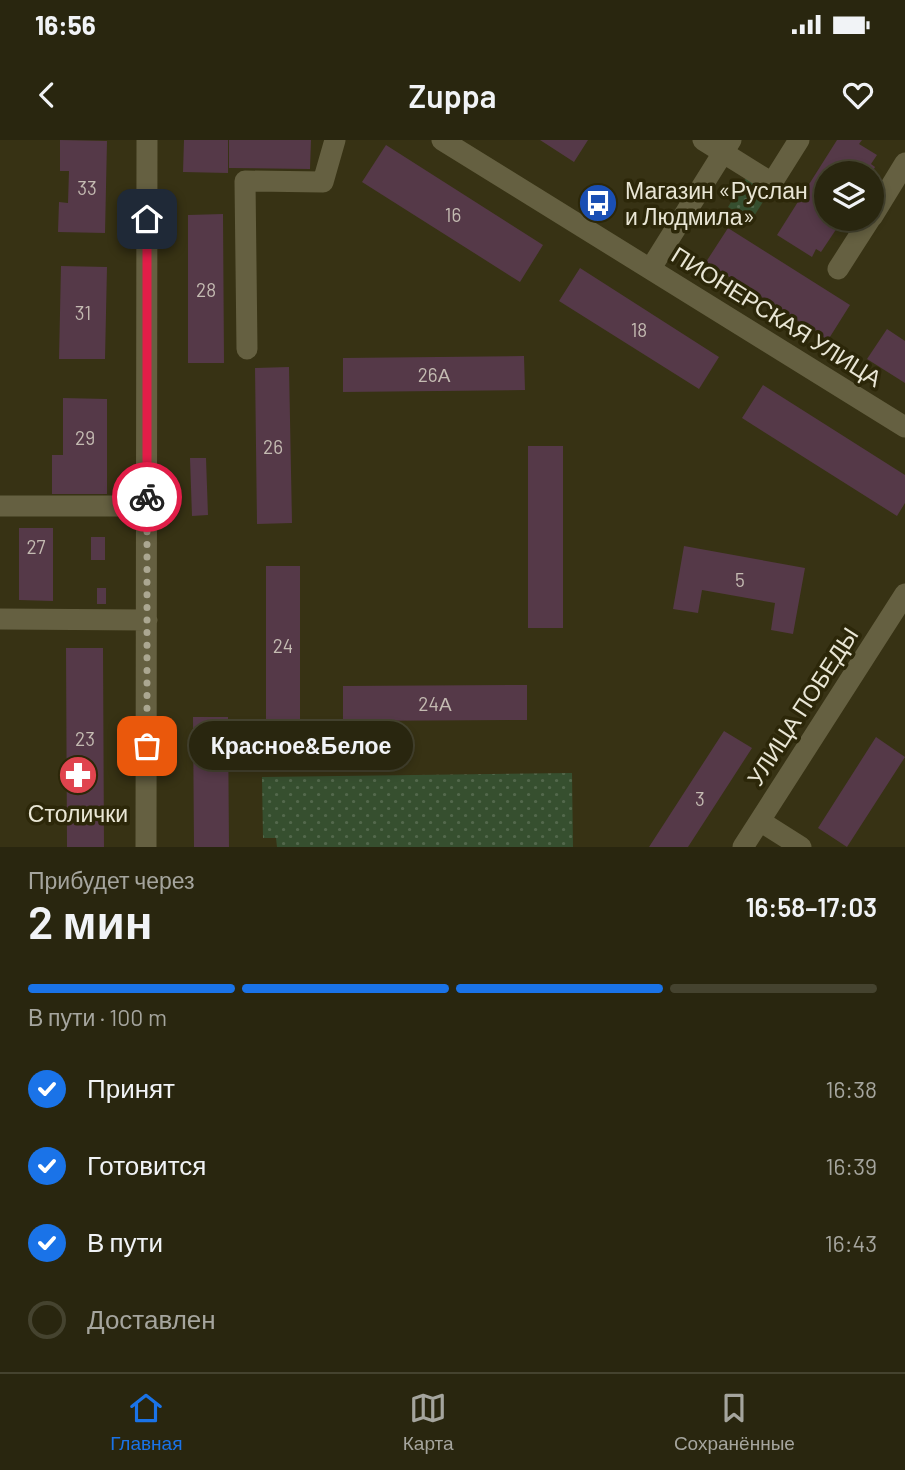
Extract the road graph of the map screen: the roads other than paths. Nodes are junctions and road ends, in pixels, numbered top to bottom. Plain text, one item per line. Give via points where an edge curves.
1 (146, 140) edge
2 (335, 140) edge
3 (442, 140) edge
4 (703, 140) edge
5 (799, 140) edge
6 (727, 146) edge
7 (905, 163) edge
8 (884, 197) edge
9 (863, 231) edge
10 (651, 268) junction
11 (838, 269) dead end
12 (247, 349) dead end
13 (905, 427) edge
14 (0, 506) edge
15 (147, 506) junction
16 (905, 594) edge
17 (0, 619) edge
18 (147, 620) junction
19 (760, 821) junction
20 (146, 847) edge
21 (743, 847) edge
22 (801, 847) edge

1 - 15 street
2 - 12 street via 323,183 245,181
3 - 10 street, ПИОНЕРСКАЯ УЛИЦА
4 - 6 street
5 - 6 street via 772,183
6 - 10 street
7 - 8 street
9 - 11 street
10 - 13 street, ПИОНЕРСКАЯ УЛИЦА
14 - 15 street
15 - 18 street
16 - 19 street, УЛИЦА ПОБЕДЫ
17 - 18 street
18 - 20 street
19 - 21 street, УЛИЦА ПОБЕДЫ
19 - 22 street

